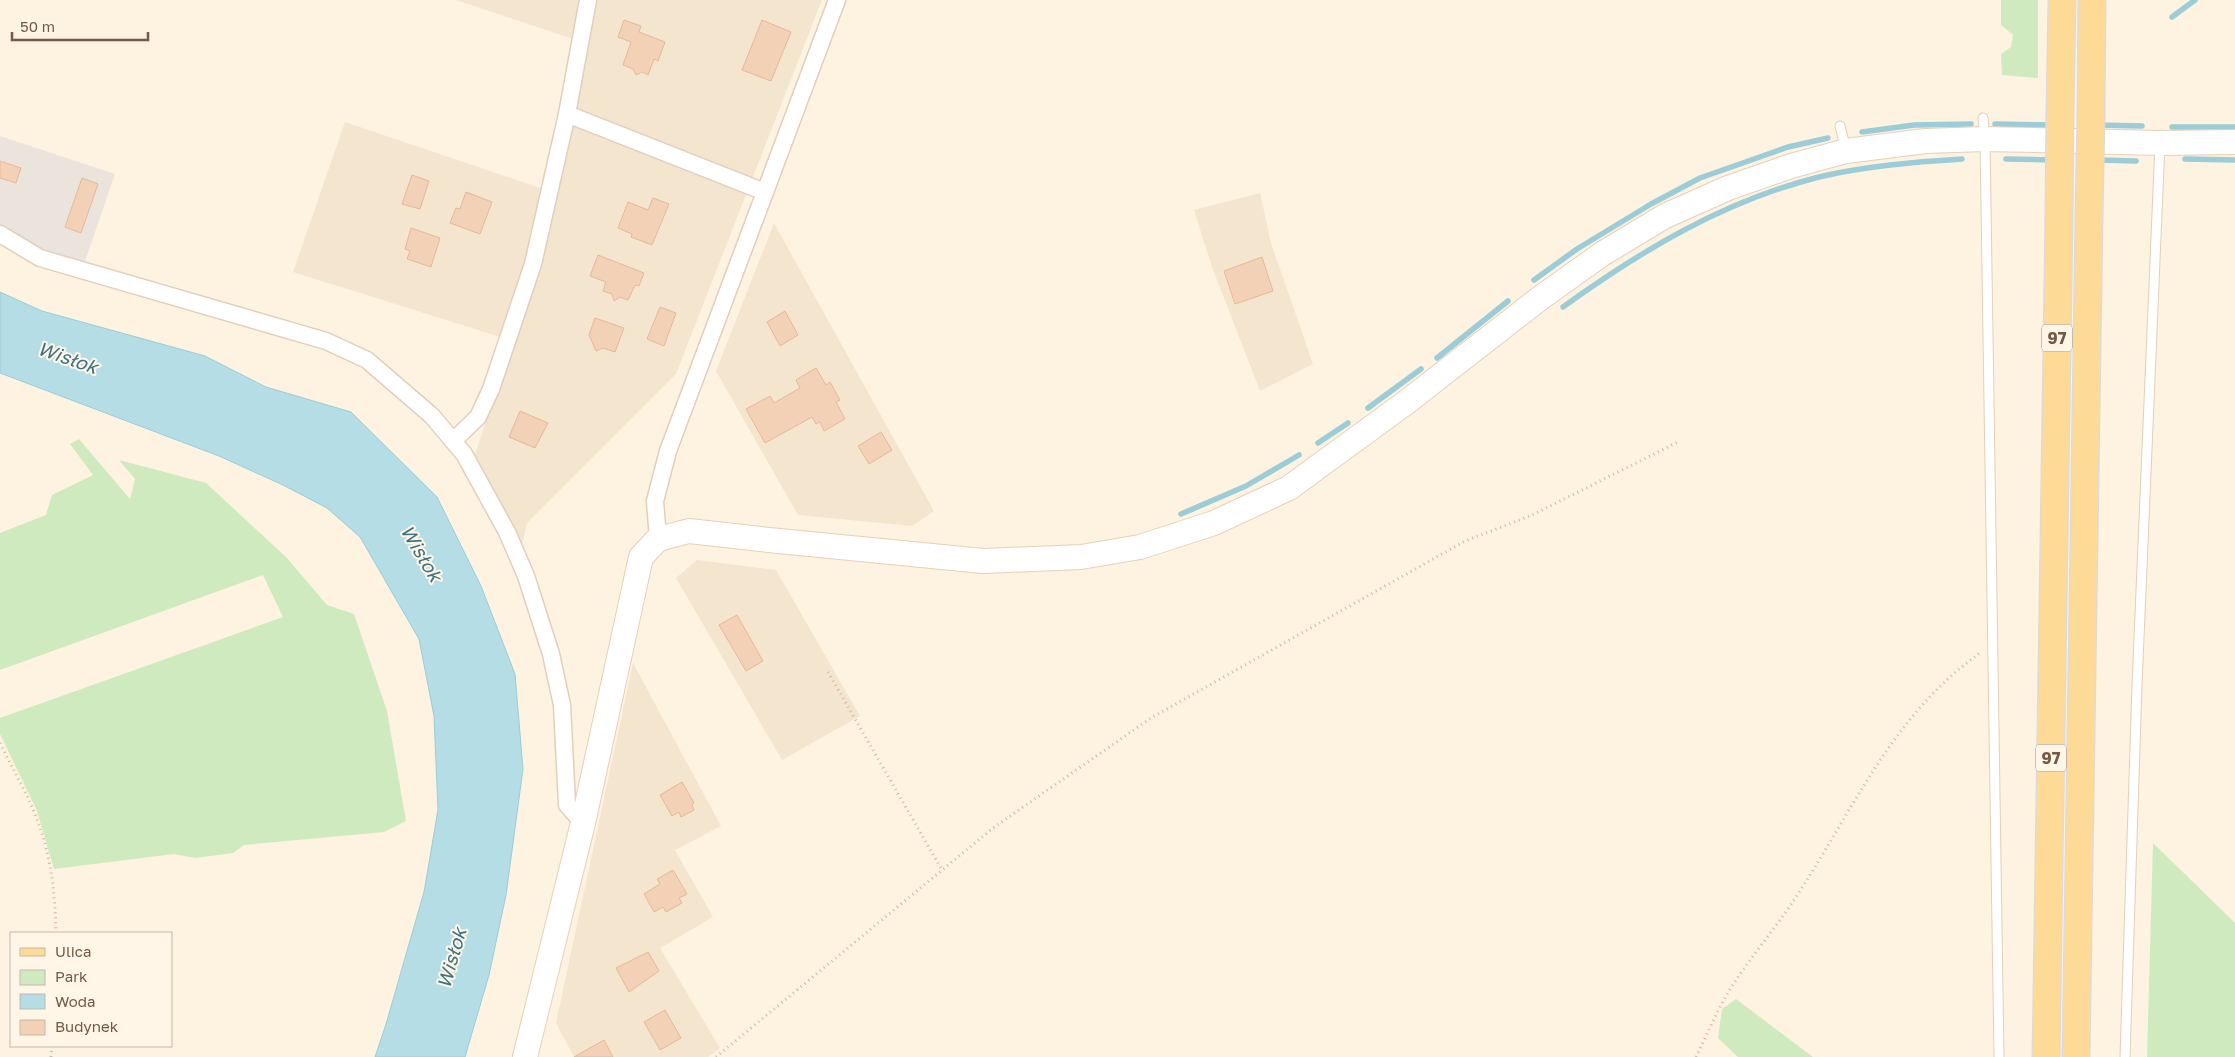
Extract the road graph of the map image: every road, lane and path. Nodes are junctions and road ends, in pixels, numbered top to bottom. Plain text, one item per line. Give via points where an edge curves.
1 (588, 0) edge
2 (837, 0) edge
3 (2062, 0) edge
4 (2092, 0) edge
5 (566, 114) junction
6 (1840, 126) dead end
7 (1984, 129) junction
8 (2235, 142) edge
9 (2160, 143) junction
10 (1846, 151) junction
11 (765, 192) junction
12 (0, 234) edge
13 (453, 442) junction
14 (1680, 442) dead end
15 (658, 540) junction
16 (1994, 643) junction
17 (828, 672) dead end
18 (0, 743) edge
19 (583, 823) junction
20 (942, 870) junction
21 (56, 932) edge
22 (525, 1057) edge
23 (716, 1057) edge
24 (1696, 1057) edge
25 (1999, 1057) edge
26 (2046, 1057) edge
27 (2076, 1057) edge
28 (2125, 1057) edge

1 - 5 street
2 - 11 street
3 - 26 main road, 97, bridge
4 - 27 main road, 97, bridge
5 - 11 street
5 - 13 street via 533,264 492,389 478,417
6 - 10 lane
7 - 9 street
7 - 10 street via 1926,141
7 - 16 lane
8 - 9 street
9 - 28 lane
10 - 15 street via 1737,185 1665,216 1602,254 1539,299 1289,488 1214,523 1150,544 1080,557 983,560 689,531
11 - 15 street via 668,451 655,500
12 - 13 street via 40,258 326,341 367,360 432,416
13 - 19 street via 464,454 526,576 551,654 562,705 567,805
14 - 20 path via 1530,516 1465,541 1151,718 993,828
15 - 19 street via 641,558
16 - 24 path via 1942,684 1876,763 1795,899 1726,996
16 - 25 lane
17 - 20 path
18 - 21 path via 32,806 49,858
19 - 22 street
20 - 23 path

